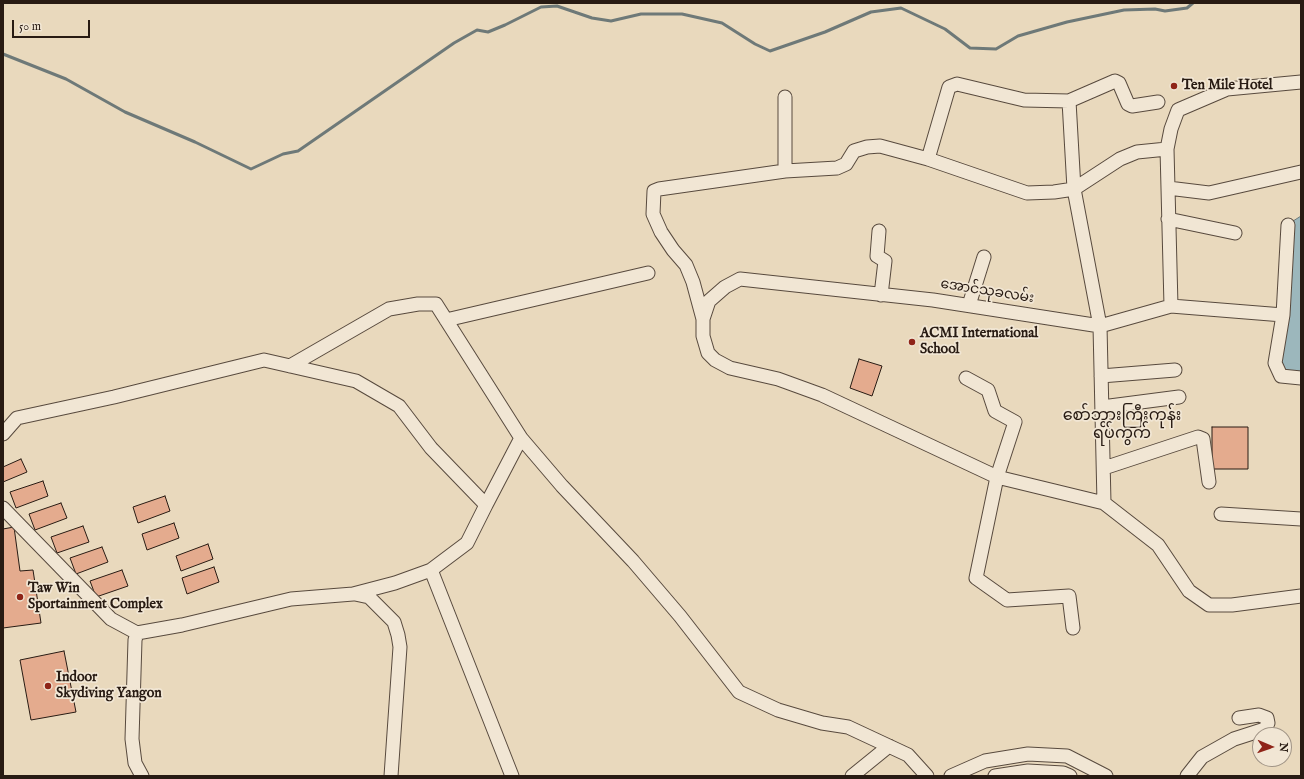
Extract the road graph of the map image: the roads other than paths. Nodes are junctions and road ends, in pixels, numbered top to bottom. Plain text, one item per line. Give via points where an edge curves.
1 (1301, 82) edge
2 (785, 97) dead end
3 (1069, 101) junction
4 (1158, 102) dead end
5 (1167, 149) junction
6 (928, 159) junction
7 (785, 172) junction
8 (1301, 172) edge
9 (1168, 188) junction
10 (1074, 189) junction
11 (1168, 219) junction
12 (1288, 225) dead end
13 (879, 230) dead end
14 (1235, 233) dead end
15 (984, 257) dead end
16 (648, 273) dead end
17 (881, 295) junction
18 (969, 305) junction
19 (1171, 306) junction
20 (1282, 315) junction
21 (703, 319) junction
22 (446, 320) junction
23 (1100, 326) junction
24 (290, 366) junction
25 (1175, 370) dead end
26 (1101, 376) junction
27 (966, 378) dead end
28 (1301, 378) edge
29 (1180, 397) dead end
30 (1102, 407) junction
31 (3, 434) edge
32 (521, 438) junction
33 (1104, 468) junction
34 (997, 477) junction
35 (1209, 482) dead end
36 (1104, 503) junction
37 (486, 505) junction
38 (3, 508) edge
39 (1222, 514) dead end
40 (1301, 519) edge
41 (431, 570) junction
42 (353, 594) junction
43 (1301, 596) edge
44 (1073, 628) dead end
45 (137, 633) junction
46 (1240, 718) dead end
47 (889, 746) junction
48 (142, 776) edge
49 (392, 776) edge
50 (512, 776) edge
51 (852, 776) edge
52 (927, 776) edge
53 (951, 776) edge
54 (995, 776) edge
55 (1070, 776) edge
56 (1106, 776) edge
57 (1187, 776) edge

1 - 5 street via 1227,89 1178,110
2 - 7 street
3 - 4 street via 1115,81 1119,83 1128,104 1132,106
3 - 6 street via 1024,100 957,84 949,87
3 - 10 street
5 - 9 street
5 - 10 street via 1137,152 1120,159
6 - 7 street via 880,146 867,147 854,152 846,164 837,168
6 - 10 street via 1027,193
7 - 21 street via 654,191 653,214 661,232 686,265
8 - 9 street via 1208,193
9 - 11 street
10 - 23 street
11 - 14 street
11 - 19 street
12 - 20 street
13 - 17 street via 877,256 885,261
15 - 18 street
16 - 22 street
17 - 18 street, အောင်သုခလမ်း
17 - 21 street, အောင်သုခလမ်း via 740,279 725,286 710,301
18 - 23 street, အောင်သုခလမ်း
19 - 20 street, အောင်သုခလမ်း
19 - 23 street, အောင်သုခလမ်း
20 - 28 street via 1275,363 1277,371 1281,376
21 - 34 street via 703,336 708,353 715,360 730,368 778,379 822,395
22 - 24 street via 436,304 389,309
22 - 32 street
23 - 26 street
24 - 31 street via 264,360 114,398 17,418
24 - 37 street via 356,380 400,406 431,448
25 - 26 street
26 - 30 street
27 - 34 street via 988,390 995,411 1015,422
29 - 30 street
30 - 33 street
32 - 37 street
32 - 47 street via 680,616 739,692 778,710 822,723 848,727
33 - 35 street via 1198,437 1203,440
33 - 36 street
34 - 36 street
34 - 44 street via 976,578 1007,600 1069,596
36 - 43 street via 1158,545 1189,591 1209,605 1232,605
37 - 41 street via 467,543
38 - 45 street via 110,619
39 - 40 street
41 - 42 street
41 - 50 street
42 - 45 street via 291,599
42 - 49 street via 369,597 394,622 398,635 400,648
45 - 48 street via 132,738 135,763
46 - 57 street via 1259,715 1267,718 1268,723 1265,730 1234,738 1202,757
47 - 51 street
47 - 52 street via 908,755
53 - 56 street via 985,760 1028,754 1067,756
54 - 55 street via 1028,771 1063,773

